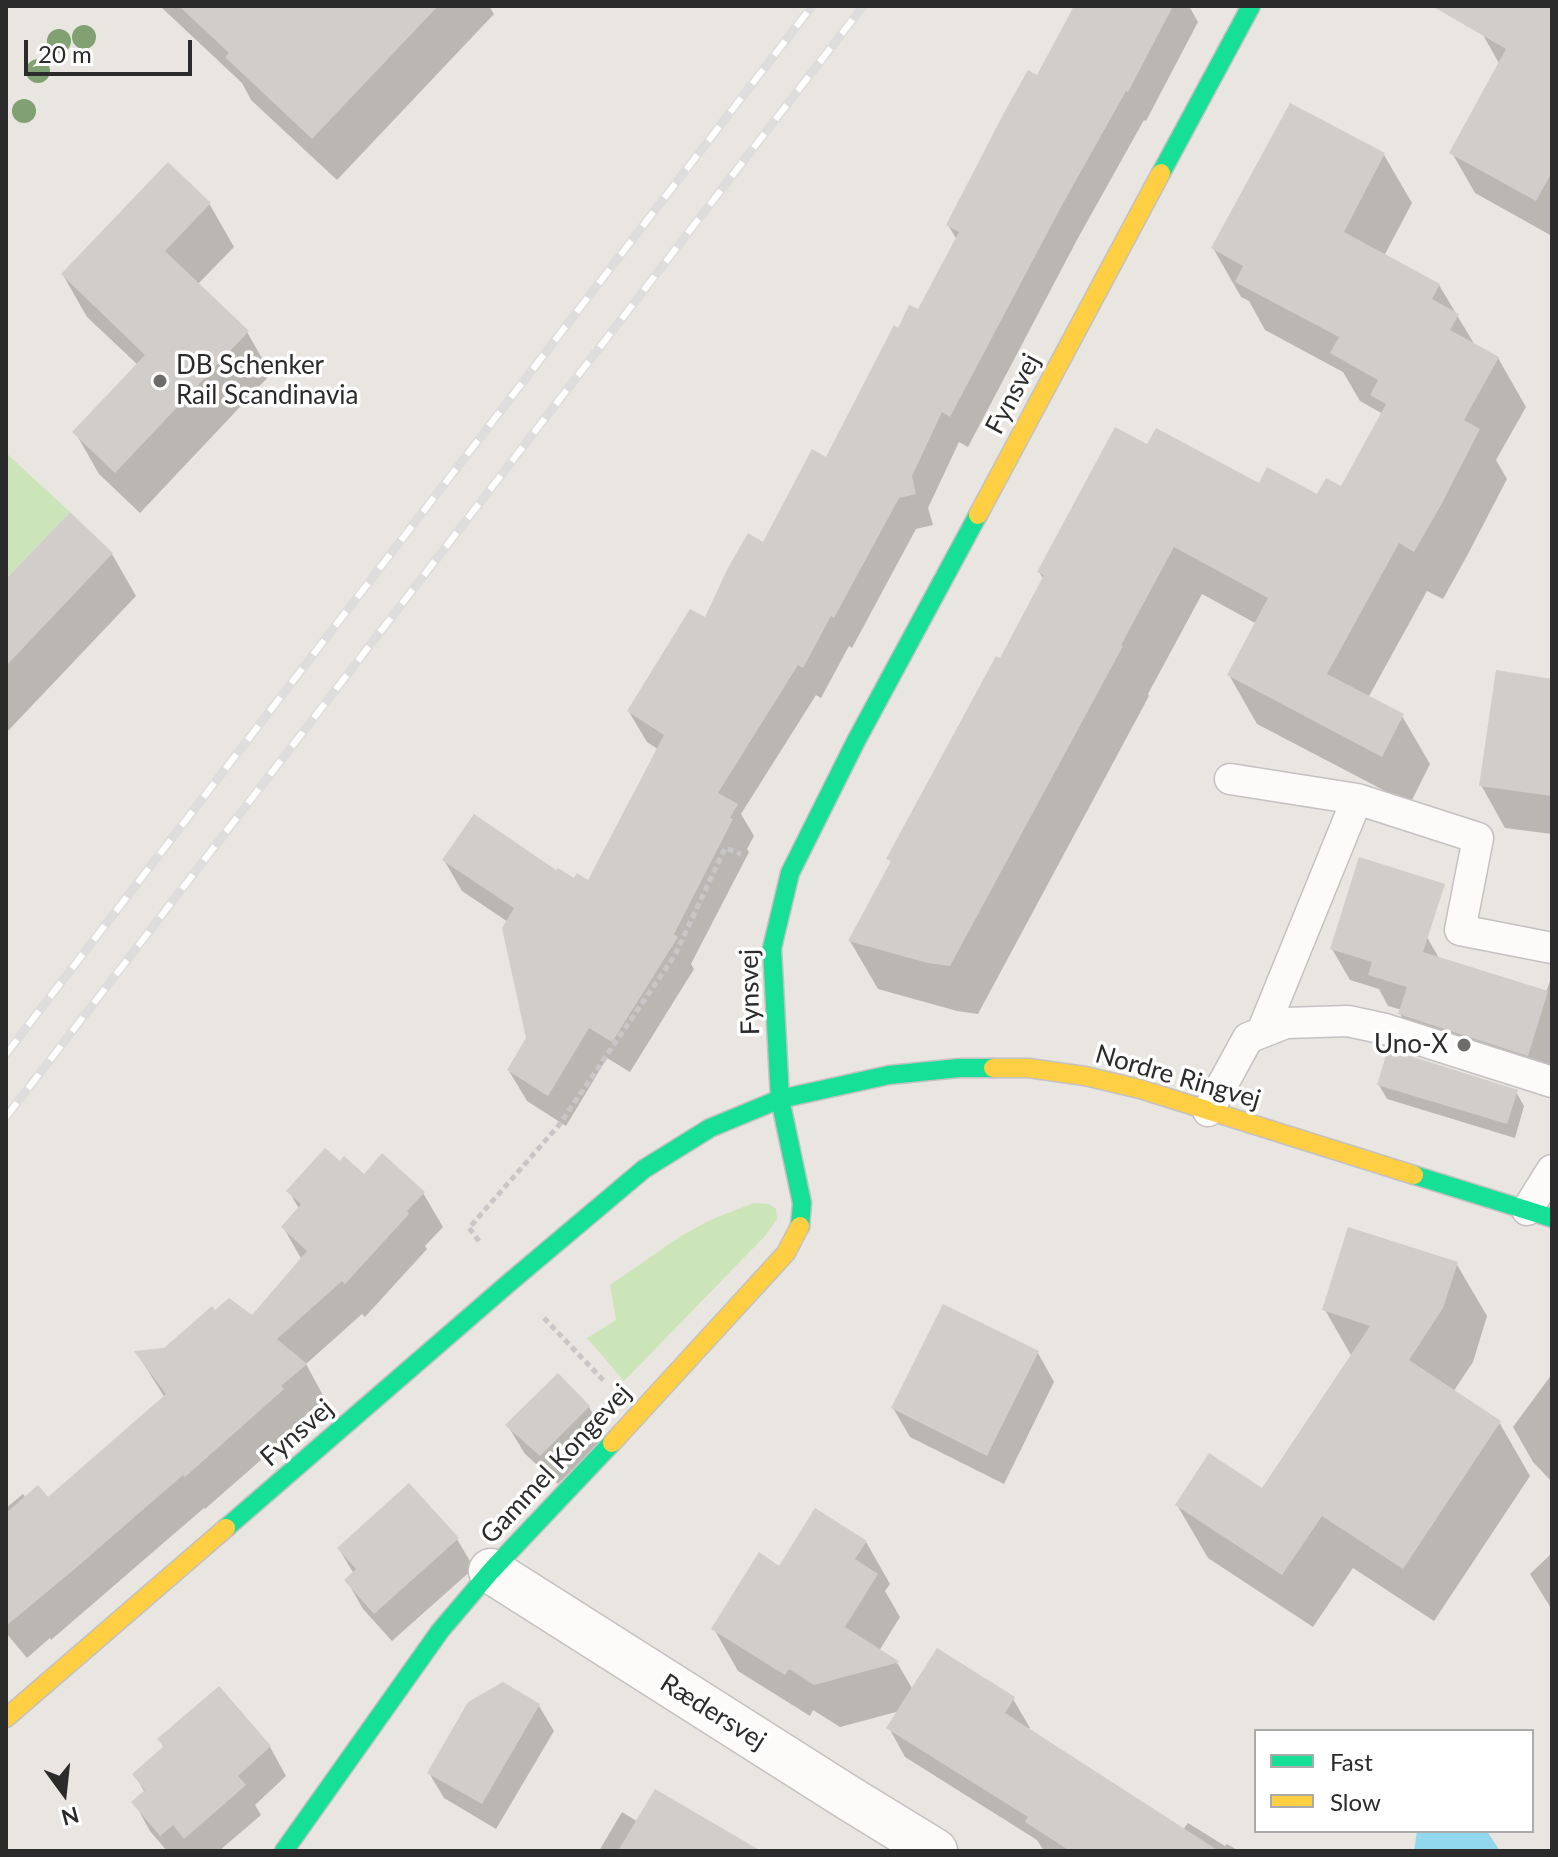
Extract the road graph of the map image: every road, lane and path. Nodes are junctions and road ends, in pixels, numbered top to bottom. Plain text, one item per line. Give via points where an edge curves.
1 (1251, 6) edge
2 (1230, 779) dead end
3 (1357, 799) junction
4 (790, 873) junction
5 (1552, 948) edge
6 (1262, 1032) junction
7 (1552, 1082) edge
8 (780, 1099) junction
9 (1208, 1111) junction
10 (1552, 1170) edge
11 (1540, 1214) edge
12 (510, 1282) junction
13 (637, 1417) junction
14 (491, 1571) junction
15 (6, 1718) edge
16 (284, 1851) edge
17 (935, 1851) edge

1 - 4 street, Fynsvej
2 - 3 lane
3 - 5 lane via 1478,838 1460,930
3 - 6 lane
4 - 8 street, Fynsvej via 772,948
4 - 12 path via 725,848 675,955 559,1125 469,1228
6 - 7 lane via 1286,1023 1348,1021
6 - 9 lane via 1248,1038
8 - 9 street, Nordre Ringvej via 889,1075 1028,1068 1140,1089
8 - 12 street, Fynsvej via 710,1128 644,1169
8 - 13 street, Gammel Kongevej via 802,1203 800,1228 786,1253
9 - 11 street, Nordre Ringvej
10 - 11 lane
12 - 13 path
12 - 15 street, Fynsvej
13 - 14 street, Gammel Kongevej
14 - 16 street, Gammel Kongevej via 440,1631
14 - 17 street, Rædersvej

